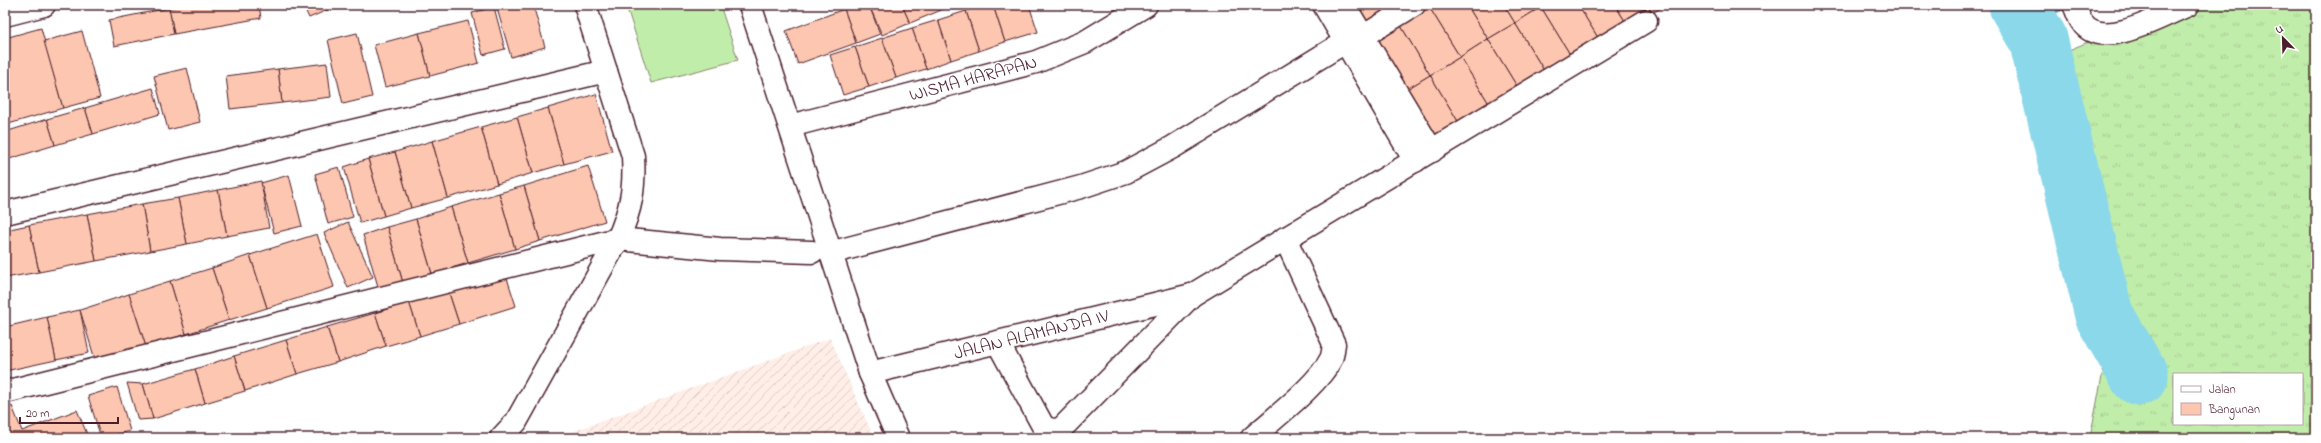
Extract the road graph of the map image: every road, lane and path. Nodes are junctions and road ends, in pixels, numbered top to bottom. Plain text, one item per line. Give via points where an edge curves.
1 (44, 5) edge
2 (585, 5) edge
3 (750, 5) edge
4 (1146, 5) edge
5 (1324, 5) edge
6 (1344, 5) edge
7 (1414, 5) edge
8 (2188, 5) edge
9 (2078, 14) edge
10 (5, 15) edge
11 (1646, 21) dead end
12 (1355, 39) junction
13 (606, 71) junction
14 (790, 126) junction
15 (1423, 156) junction
16 (5, 213) edge
17 (1285, 238) junction
18 (618, 239) junction
19 (821, 252) junction
20 (1192, 295) junction
21 (998, 343) junction
22 (870, 373) junction
23 (5, 392) edge
24 (501, 438) edge
25 (898, 438) edge
26 (1252, 438) edge

1 - 10 street
2 - 13 street
3 - 14 street
4 - 14 street, WISMA HARAPAN via 1085,42 1036,62
5 - 12 street
6 - 12 street
7 - 12 street
8 - 9 street via 2114,34 2100,34 2090,30
11 - 15 street
12 - 15 street
12 - 19 street via 1173,148 1126,172 1081,188
13 - 16 street
13 - 18 street via 634,163 635,183 629,213
14 - 19 street
15 - 17 street
17 - 20 street
17 - 26 street via 1334,344 1332,357 1302,393
18 - 19 street via 720,249
18 - 23 street
18 - 24 street via 516,422
19 - 22 street
20 - 21 street, JALAN ALAMANDA IV
20 - 21 street via 1069,422 1056,430 1049,430 1043,426
21 - 22 street, JALAN ALAMANDA IV
22 - 25 street

